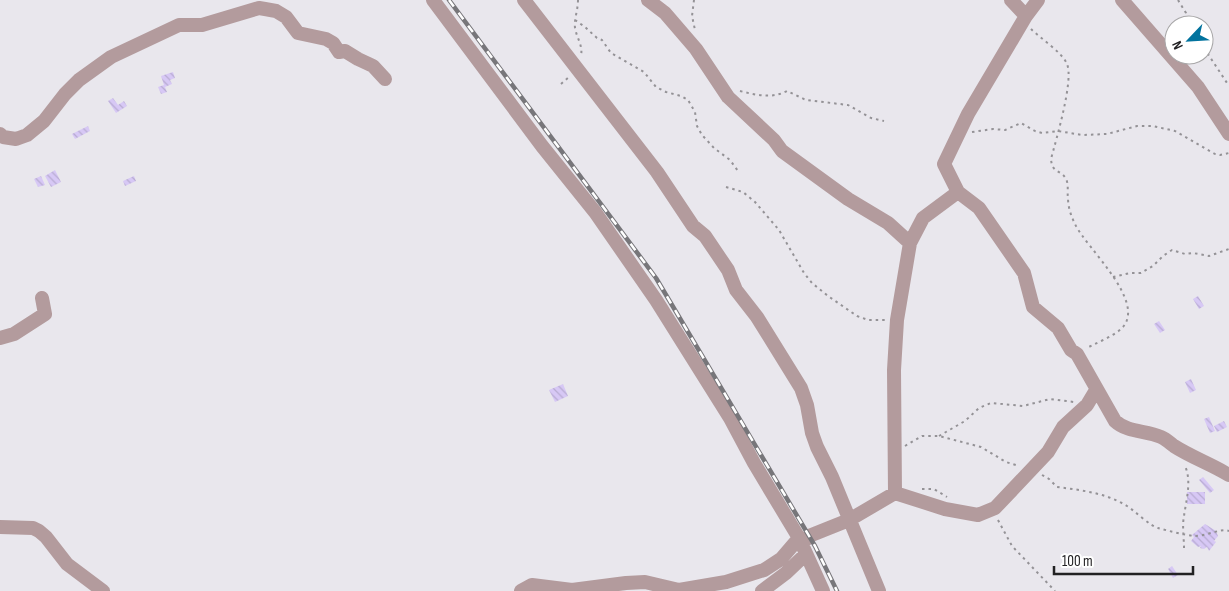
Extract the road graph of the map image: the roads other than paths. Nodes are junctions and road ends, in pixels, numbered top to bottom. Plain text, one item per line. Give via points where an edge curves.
1 (433, 0) edge
2 (524, 0) edge
3 (648, 0) edge
4 (1011, 0) edge
5 (1038, 0) edge
6 (1122, 0) edge
7 (1025, 18) junction
8 (385, 79) dead end
9 (0, 134) edge
10 (1229, 134) edge
11 (958, 192) junction
12 (910, 243) junction
13 (42, 298) dead end
14 (0, 338) edge
15 (1096, 390) junction
16 (1229, 475) edge
17 (896, 493) junction
18 (849, 520) junction
19 (0, 527) edge
20 (802, 545) junction
21 (726, 587) edge
22 (103, 591) edge
23 (521, 591) edge
24 (762, 591) edge
25 (823, 591) edge
26 (879, 591) edge

1 - 20 street via 595,212 650,292 730,418
2 - 18 street via 658,172 692,226 705,236 728,270 736,290 757,317 801,388 816,447
3 - 12 street via 696,49 728,96 782,151 848,199 888,223
4 - 7 street
5 - 7 street
6 - 10 street via 1198,87
7 - 11 street via 968,114 944,164
8 - 9 street via 373,66 345,51 339,52 326,39 298,33 286,17 276,11 259,8 202,25 176,26 111,57 78,80 44,121 27,135 16,139
11 - 12 street via 923,218
11 - 15 street via 979,208 1024,273 1034,307 1058,328 1077,354
12 - 17 street via 897,320 894,370
13 - 14 street via 45,314 14,334
15 - 16 street via 1120,426 1159,436
15 - 17 street via 1087,404 1063,427 1048,452 995,508 978,515 945,509
17 - 18 street
18 - 20 street via 809,536
18 - 26 street
19 - 22 street via 39,531 67,564
20 - 21 street via 764,570
20 - 24 street via 775,582
20 - 25 street
21 - 23 street via 679,590 645,582 572,590 538,584

